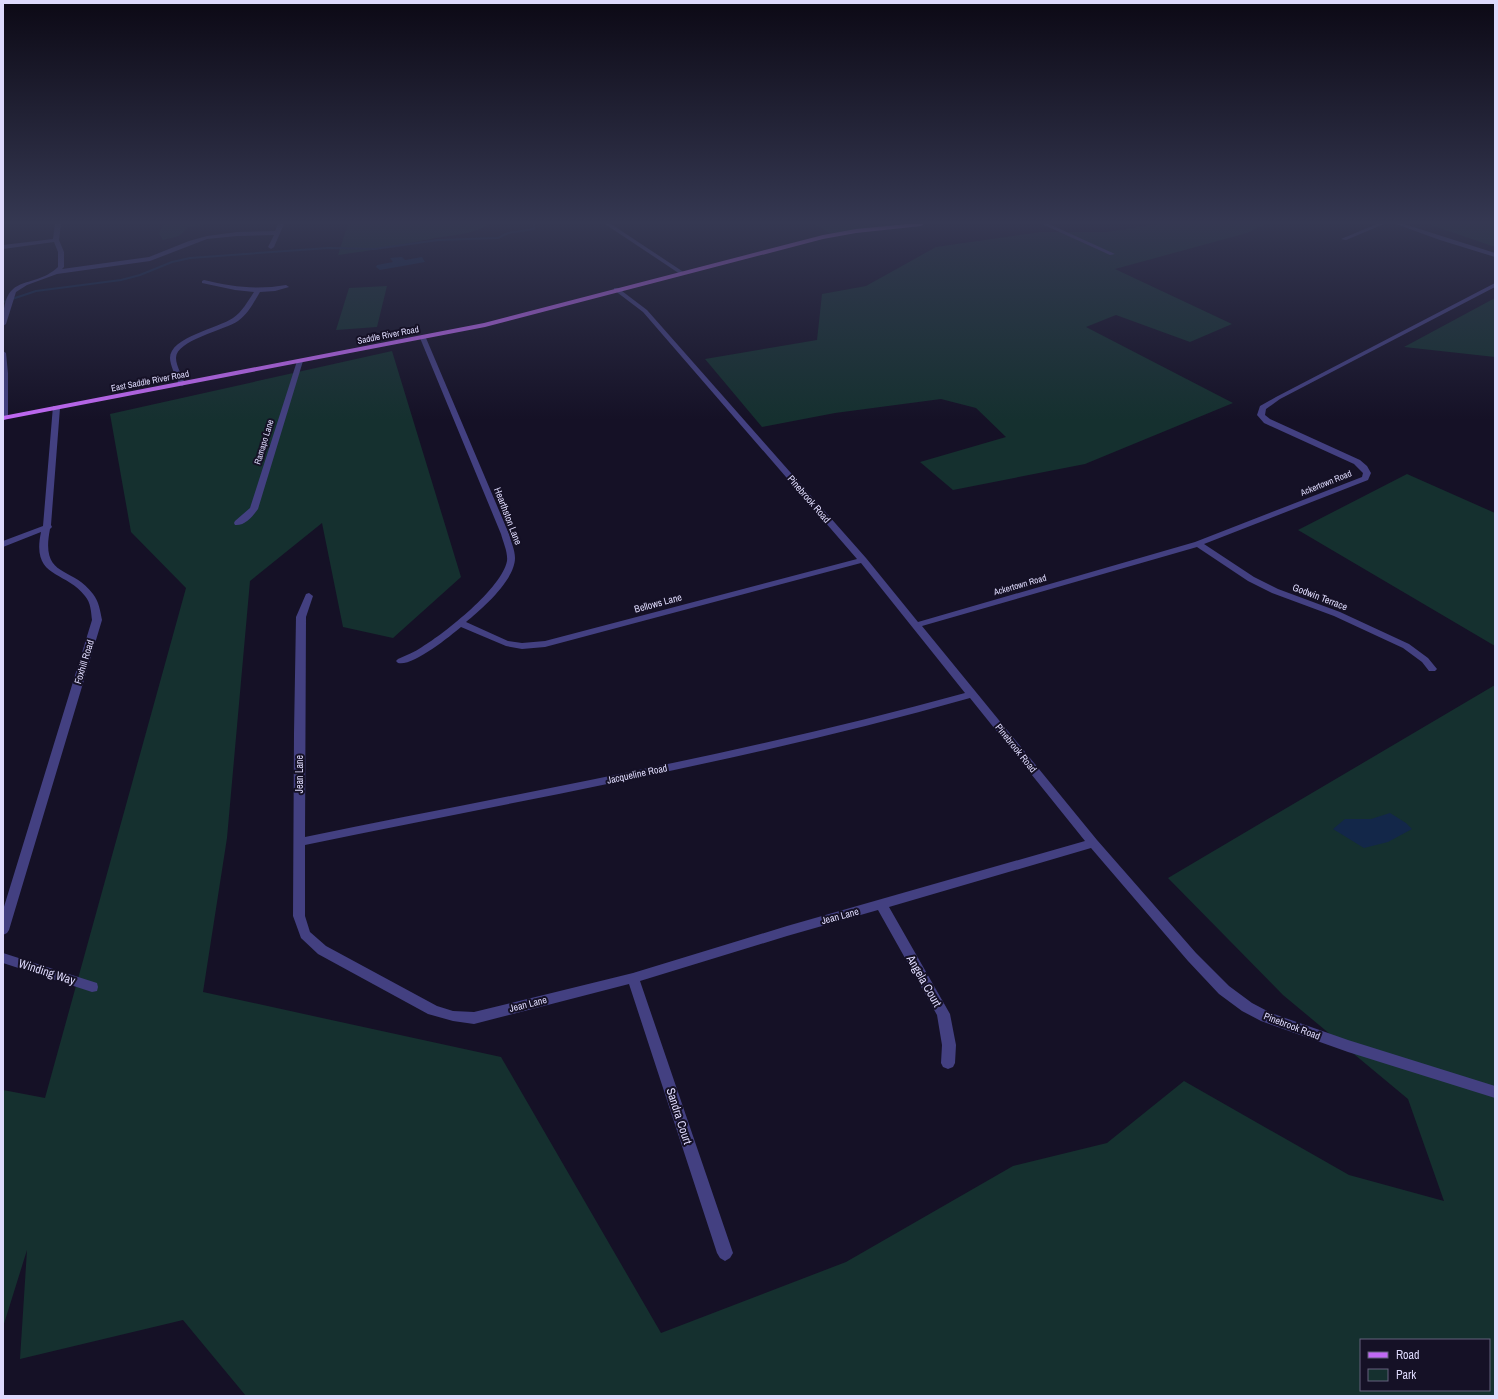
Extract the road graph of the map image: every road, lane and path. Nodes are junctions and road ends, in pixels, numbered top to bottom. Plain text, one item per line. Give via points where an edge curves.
1 (16, 289) edge
2 (237, 289) edge
3 (269, 289) edge
4 (619, 289) edge
5 (1485, 289) edge
6 (616, 290) junction
7 (257, 291) junction
8 (3, 324) edge
9 (423, 338) junction
10 (3, 353) edge
11 (300, 361) junction
12 (182, 384) junction
13 (56, 408) junction
14 (4, 418) edge
15 (238, 523) dead end
16 (48, 527) junction
17 (3, 544) edge
18 (1198, 544) junction
19 (863, 560) junction
20 (309, 596) dead end
21 (460, 623) junction
22 (916, 625) junction
23 (401, 661) dead end
24 (1432, 670) dead end
25 (972, 694) junction
26 (300, 842) junction
27 (1093, 843) junction
28 (881, 905) junction
29 (3, 930) edge
30 (3, 958) edge
31 (633, 978) junction
32 (92, 987) dead end
33 (948, 1063) dead end
34 (1495, 1092) edge
35 (725, 1253) dead end

1 - 8 street
2 - 7 street
3 - 7 street
4 - 6 main road, Saddle River Road
5 - 18 street, Ackertown Road via 1263,408 1261,415 1267,421 1357,462 1368,473 1365,478
6 - 9 main road, Saddle River Road via 485,325
6 - 19 street, Pinebrook Road via 645,311
7 - 12 street via 245,310 234,320 190,339 175,351 173,358
9 - 11 main road, Saddle River Road
9 - 21 street, Hearthston Lane via 505,534 512,560 508,572
10 - 14 street
11 - 12 main road, East Saddle River Road
11 - 15 street, Ramapo Lane via 254,509
12 - 13 main road, East Saddle River Road
13 - 14 main road, East Saddle River Road
13 - 16 street, Foxhill Road
16 - 17 street
16 - 29 street, Foxhill Road via 43,549 46,559 59,574 90,594 95,602 97,620
18 - 22 street, Ackertown Road
18 - 24 street, Godwin Terrace via 1275,591 1337,614 1406,646 1425,660
19 - 21 street, Bellows Lane via 545,644 522,646 506,643
19 - 22 street, Pinebrook Road
20 - 26 street, Jean Lane via 301,618
21 - 23 street, Hearthston Lane via 425,649
22 - 25 street, Pinebrook Road
25 - 26 street, Jacqueline Road via 775,745
25 - 27 street, Pinebrook Road
26 - 31 street, Jean Lane via 299,916 305,935 322,950 433,1010 474,1018
27 - 28 street, Jean Lane
27 - 34 street, Pinebrook Road via 1192,957 1224,990 1247,1007 1266,1017 1348,1046
28 - 31 street, Jean Lane via 787,930
28 - 33 street, Angela Court via 943,1014 949,1045
30 - 32 street, Winding Way
31 - 35 street, Sandra Court

